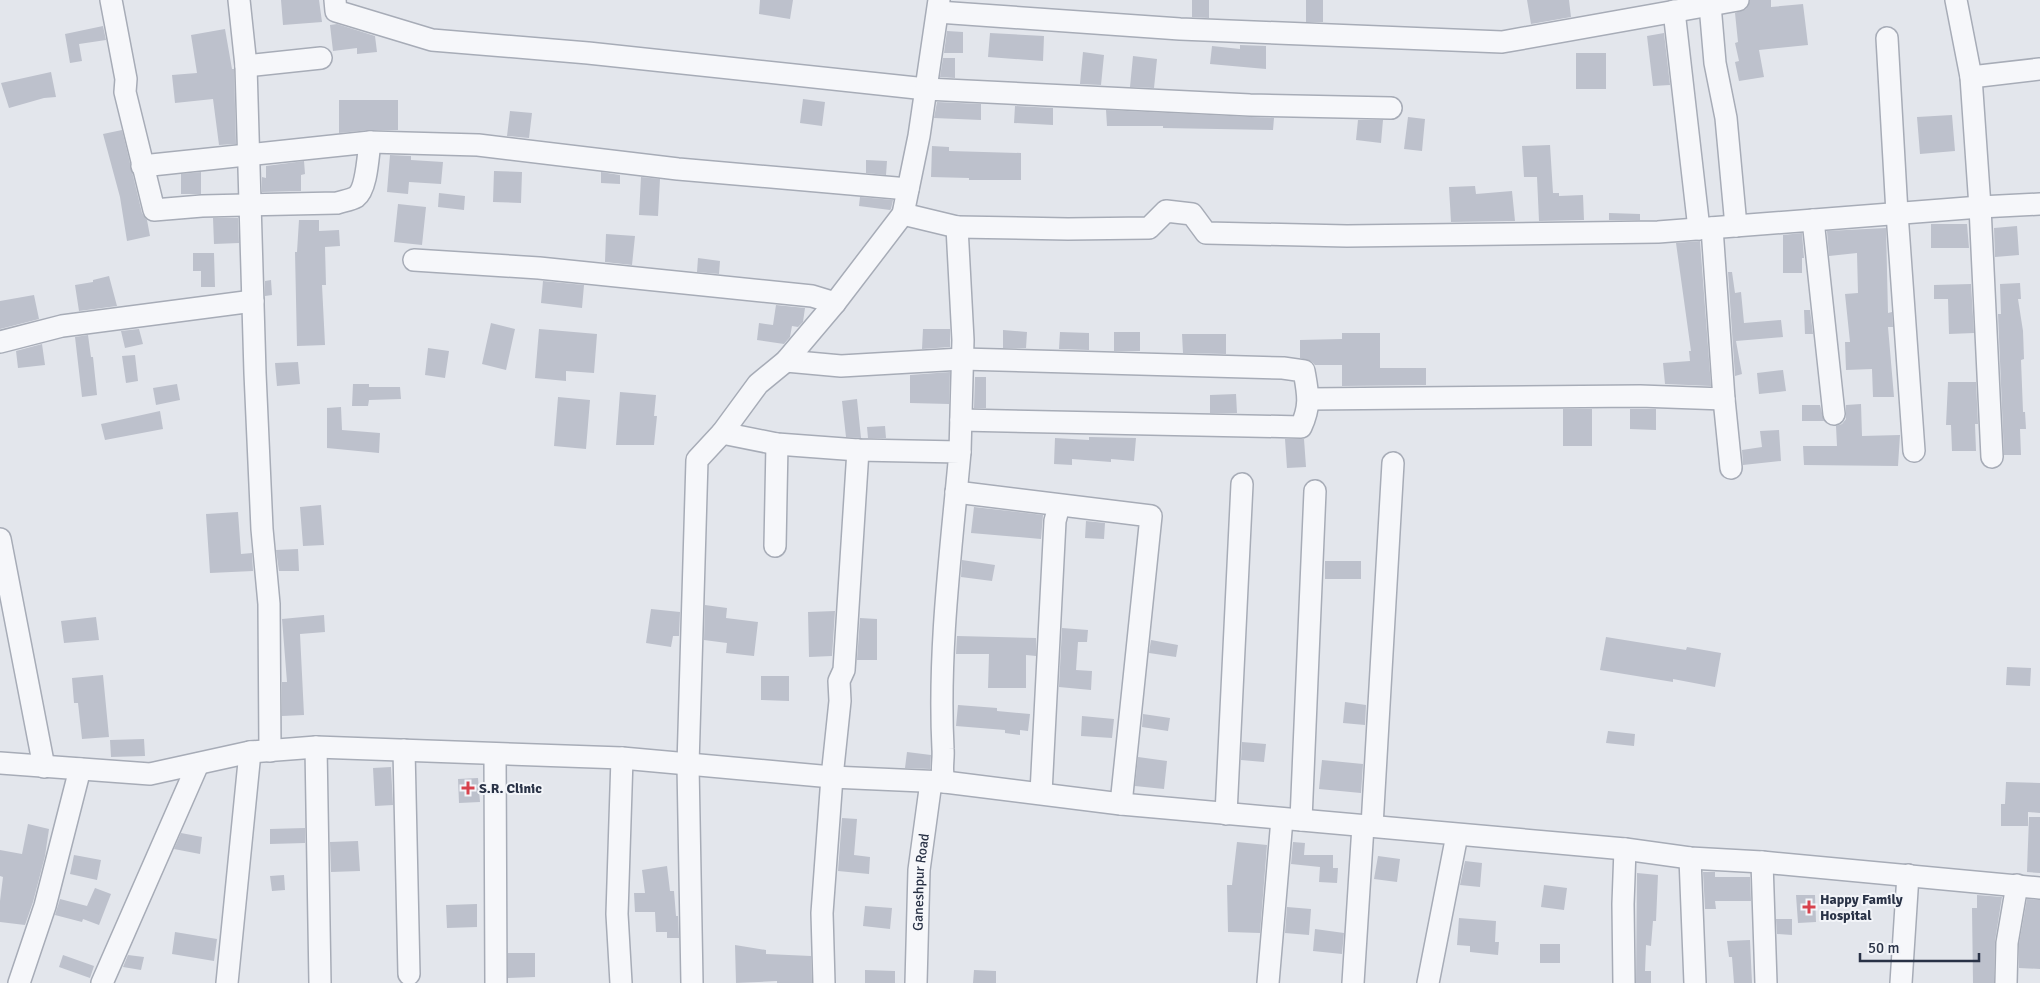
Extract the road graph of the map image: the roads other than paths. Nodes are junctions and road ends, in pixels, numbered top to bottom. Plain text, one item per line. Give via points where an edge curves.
1 (111, 0) edge
2 (239, 0) edge
3 (334, 0) edge
4 (1738, 0) edge
5 (1956, 0) edge
6 (1710, 5) junction
7 (939, 6) edge
8 (1674, 11) junction
9 (1887, 38) dead end
10 (321, 58) dead end
11 (246, 66) junction
12 (2040, 70) edge
13 (1971, 77) junction
14 (926, 90) junction
15 (1390, 108) dead end
16 (370, 142) junction
17 (250, 155) junction
18 (142, 166) junction
19 (908, 189) junction
20 (250, 204) junction
21 (2040, 204) edge
22 (1980, 206) junction
23 (1897, 213) junction
24 (903, 214) junction
25 (1813, 220) junction
26 (1736, 226) junction
27 (957, 227) junction
28 (1706, 228) junction
29 (414, 260) dead end
30 (253, 301) junction
31 (835, 303) junction
32 (0, 342) edge
33 (962, 360) junction
34 (786, 361) junction
35 (1310, 399) junction
36 (1724, 399) junction
37 (1834, 414) dead end
38 (961, 420) junction
39 (722, 433) junction
40 (777, 444) junction
41 (858, 450) junction
42 (1914, 451) dead end
43 (960, 452) junction
44 (1992, 457) dead end
45 (1393, 463) dead end
46 (1731, 468) dead end
47 (1242, 484) dead end
48 (1315, 491) dead end
49 (956, 492) junction
50 (1059, 506) junction
51 (0, 539) edge
52 (776, 546) dead end
53 (316, 747) junction
54 (404, 750) junction
55 (260, 752) junction
56 (495, 754) junction
57 (622, 758) junction
58 (0, 763) edge
59 (198, 764) junction
60 (688, 765) junction
61 (44, 767) junction
62 (80, 769) junction
63 (832, 777) junction
64 (938, 782) junction
65 (1041, 793) junction
66 (1121, 804) junction
67 (1226, 814) junction
68 (1292, 819) junction
69 (1368, 826) junction
70 (1457, 834) junction
71 (1625, 849) junction
72 (1690, 858) junction
73 (1762, 862) junction
74 (1908, 875) junction
75 (2017, 886) junction
76 (2040, 888) edge
77 (409, 974) dead end
78 (19, 983) edge
79 (102, 983) edge
80 (227, 983) edge
81 (320, 983) edge
82 (496, 983) edge
83 (621, 983) edge
84 (692, 983) edge
85 (824, 983) edge
86 (916, 983) edge
87 (1268, 983) edge
88 (1353, 983) edge
89 (1428, 983) edge
90 (1624, 983) edge
91 (1695, 983) edge
92 (1766, 983) edge
93 (1901, 983) edge
94 (2006, 983) edge

1 - 18 street via 126,79 125,92
2 - 11 street
3 - 14 street via 336,11 432,40 588,53
4 - 6 street
5 - 13 street
6 - 8 street
6 - 26 street via 1715,63 1726,118
7 - 8 street via 1180,29 1502,42
7 - 14 street
8 - 28 street
9 - 23 street
10 - 11 street
11 - 17 street
12 - 13 street
13 - 22 street
14 - 15 street
14 - 19 street
16 - 17 street
16 - 19 street via 478,145 678,169
16 - 20 street via 364,182 355,198 337,203
17 - 18 street
17 - 20 street
18 - 20 street via 154,210
19 - 24 street
20 - 30 street
21 - 22 street
22 - 23 street
22 - 44 street
23 - 25 street
23 - 42 street
24 - 27 street
24 - 31 street
25 - 26 street
25 - 37 street
26 - 28 street
27 - 28 street via 1149,228 1166,211 1192,214 1206,233 1347,236 1658,232
27 - 33 street, Ganeshpur Road
28 - 36 street
29 - 31 street via 539,268 812,296
30 - 32 street via 62,326
30 - 55 street via 262,529 269,604
31 - 34 street
33 - 34 street via 841,366
33 - 35 street via 1283,368 1304,371
33 - 38 street, Ganeshpur Road
34 - 39 street via 758,384
35 - 36 street via 1640,396
35 - 38 street via 1302,427
36 - 46 street
38 - 43 street, Ganeshpur Road
39 - 40 street
39 - 60 street via 697,460
40 - 41 street
40 - 52 street
41 - 43 street
41 - 63 street via 844,670 839,681
43 - 49 street, Ganeshpur Road
45 - 69 street
47 - 67 street
48 - 68 street
49 - 50 street
49 - 64 street, Ganeshpur Road via 944,631 944,758
50 - 65 street via 1055,521
50 - 66 street via 1151,516
51 - 61 street
53 - 54 street
53 - 55 street
53 - 81 street
54 - 56 street
54 - 77 street
55 - 59 street
55 - 80 street
56 - 57 street
56 - 82 street
57 - 60 street
57 - 83 street via 618,914
58 - 61 street
59 - 62 street via 150,774
59 - 79 street
60 - 63 street
60 - 84 street
61 - 62 street
62 - 78 street via 45,906
63 - 64 street
63 - 85 street via 822,913
64 - 65 street
64 - 86 street, Ganeshpur Road via 918,870
65 - 66 street
66 - 67 street
67 - 68 street
68 - 69 street
68 - 87 street
69 - 70 street
69 - 88 street
70 - 71 street
70 - 89 street
71 - 72 street
71 - 90 street
72 - 73 street
72 - 91 street
73 - 74 street
73 - 92 street
74 - 75 street
74 - 93 street
75 - 76 street
75 - 94 street via 2007,943

